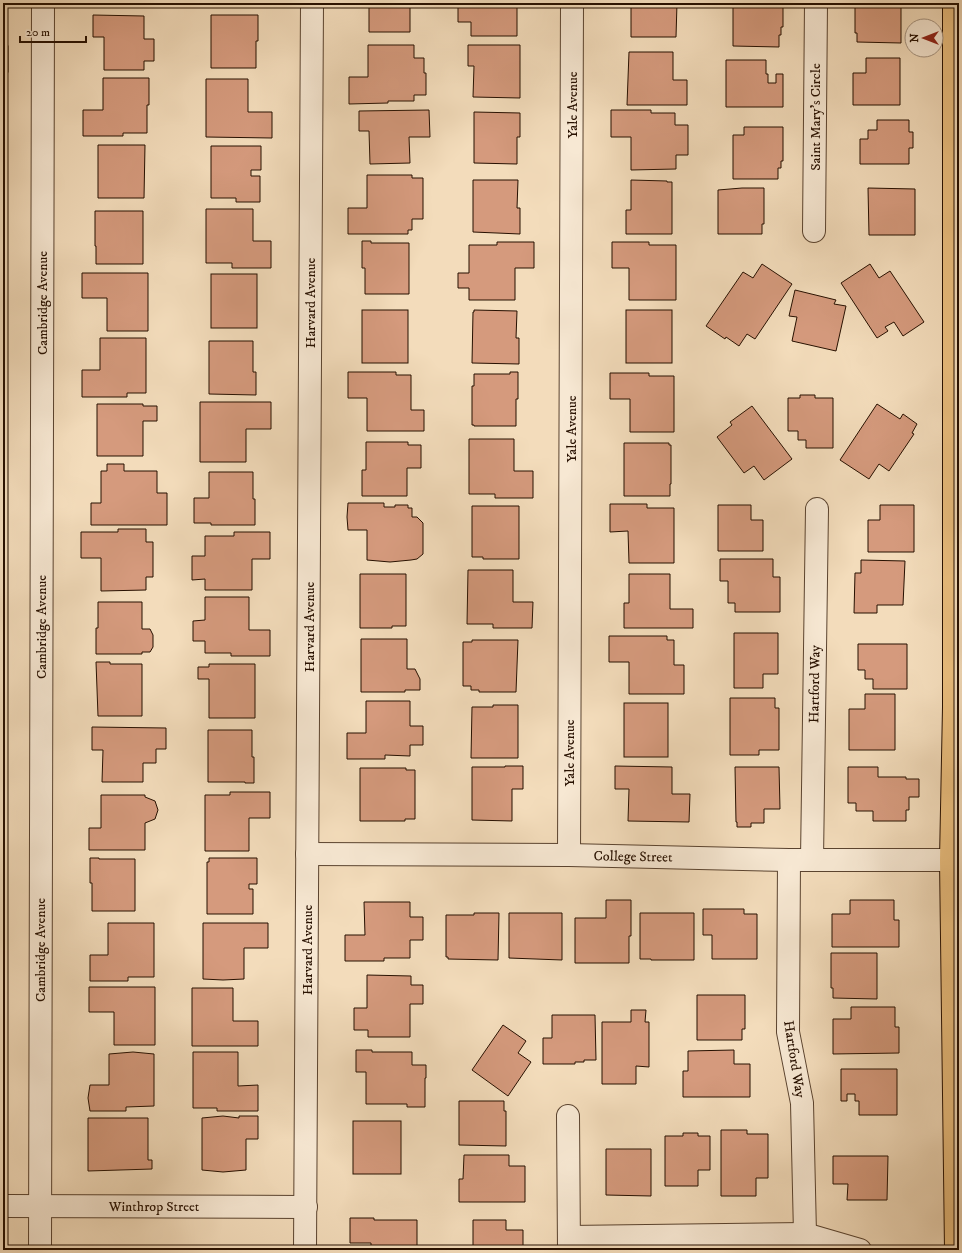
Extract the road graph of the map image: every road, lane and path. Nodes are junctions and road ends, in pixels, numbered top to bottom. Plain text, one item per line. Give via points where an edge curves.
1 (43, 3) edge
2 (312, 3) edge
3 (572, 3) edge
4 (816, 3) edge
5 (954, 3) edge
6 (814, 231) dead end
7 (817, 509) dead end
8 (308, 854) junction
9 (569, 855) junction
10 (789, 860) junction
11 (812, 860) junction
12 (955, 860) edge
13 (568, 1116) dead end
14 (3, 1206) edge
15 (40, 1206) junction
16 (306, 1207) junction
17 (805, 1234) junction
18 (569, 1243) edge
19 (40, 1250) edge
20 (306, 1250) edge
21 (860, 1250) edge
22 (956, 1250) edge

1 - 15 street, Cambridge Avenue
2 - 8 street, Harvard Avenue
3 - 9 street, Yale Avenue
4 - 6 street, Saint Mary's Circle
5 - 12 main road
7 - 11 street, Hartford Way
8 - 9 street, College Street
8 - 16 street, Harvard Avenue
9 - 10 street, College Street
10 - 11 street, College Street
10 - 17 street, Hartford Way via 788,1032 802,1103
11 - 12 street, College Street
12 - 22 main road
13 - 18 street
14 - 15 street, Winthrop Street
15 - 16 street, Winthrop Street
15 - 19 street, Cambridge Avenue
16 - 20 street, Harvard Avenue
17 - 18 street
17 - 21 street

